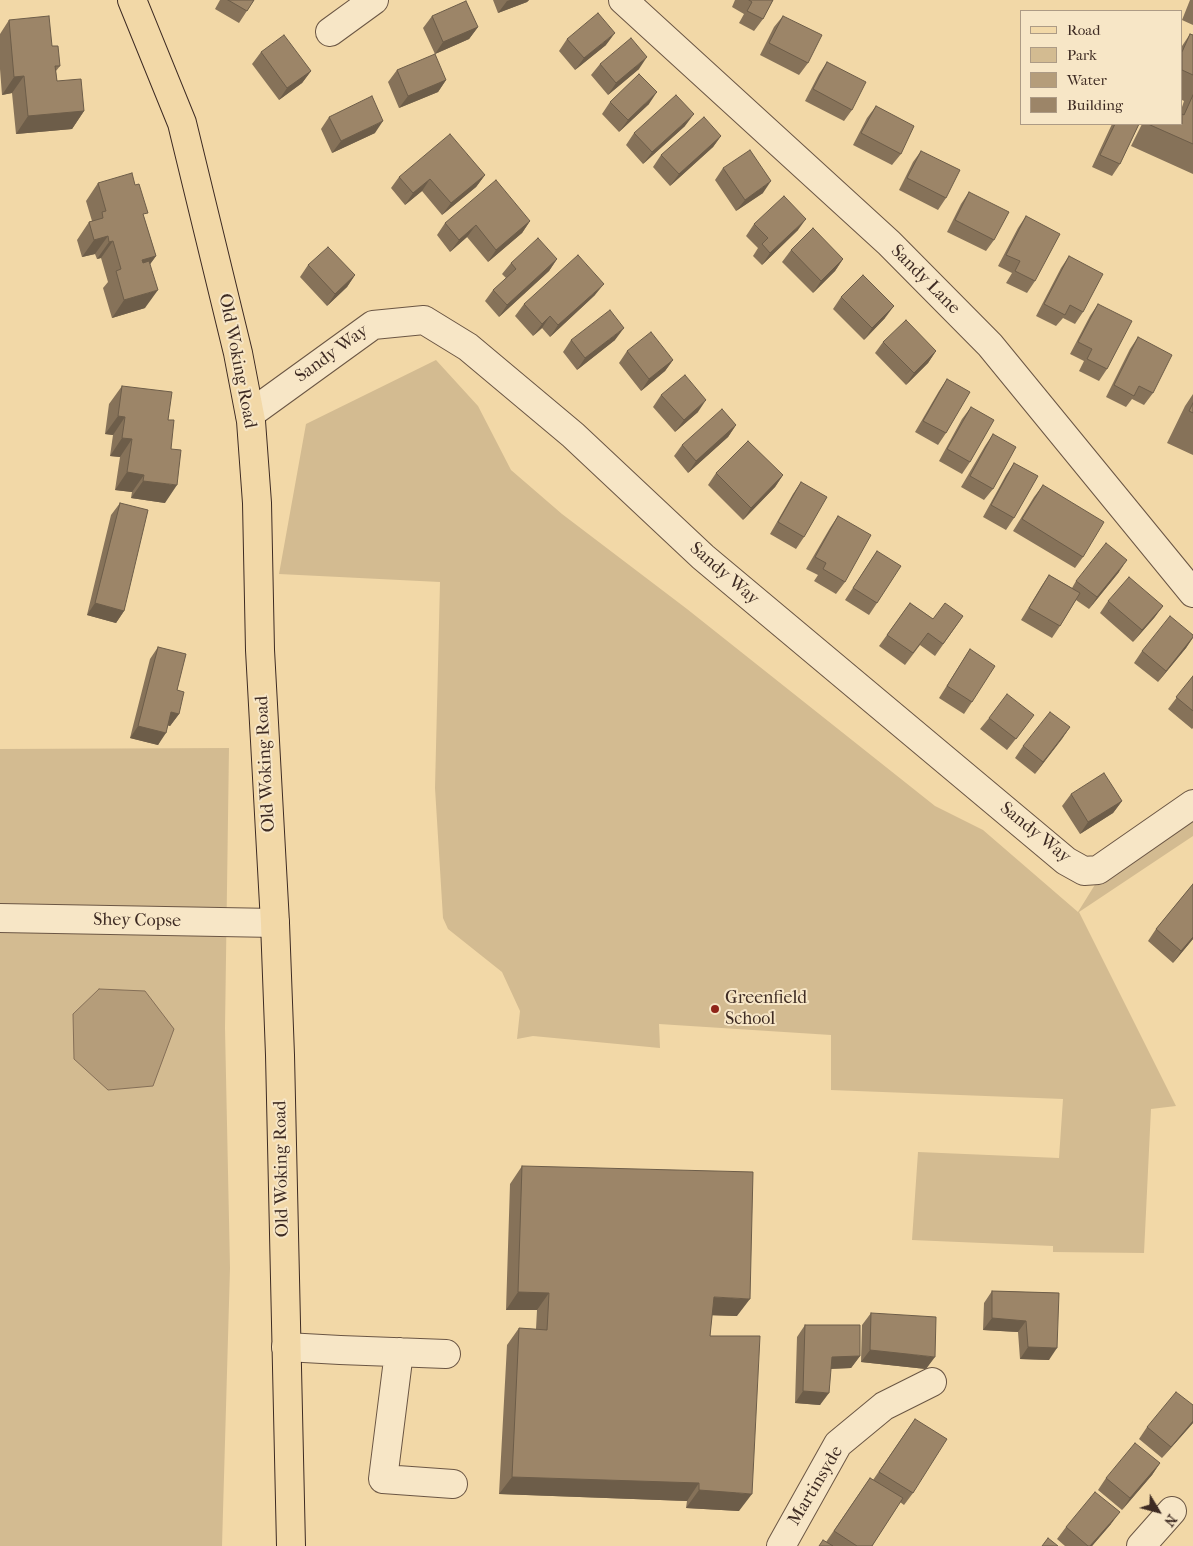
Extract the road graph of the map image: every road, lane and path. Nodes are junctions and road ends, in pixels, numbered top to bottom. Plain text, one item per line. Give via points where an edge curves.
1 (132, 0) edge
2 (374, 0) edge
3 (623, 0) edge
4 (330, 32) dead end
5 (250, 414) junction
6 (1193, 593) edge
7 (1193, 804) edge
8 (0, 918) edge
9 (275, 923) junction
10 (286, 1347) junction
11 (399, 1352) junction
12 (446, 1354) dead end
13 (932, 1382) dead end
14 (454, 1484) dead end
15 (1172, 1511) dead end
16 (291, 1546) edge
17 (781, 1546) edge
18 (1141, 1546) edge

1 - 5 main road, Old Woking Road via 182,123
2 - 4 street
3 - 6 street, Sandy Lane via 889,243 990,345
5 - 7 street, Sandy Way via 373,325 424,320 468,347 573,435 703,557 1066,861 1084,871 1098,870
5 - 9 main road, Old Woking Road via 257,503 260,650
8 - 9 street, Shey Copse
9 - 10 main road, Old Woking Road
10 - 11 street
10 - 16 main road, Old Woking Road
11 - 12 street
11 - 14 street via 383,1479
13 - 17 street, Martinsyde via 884,1406 838,1444
15 - 18 street

